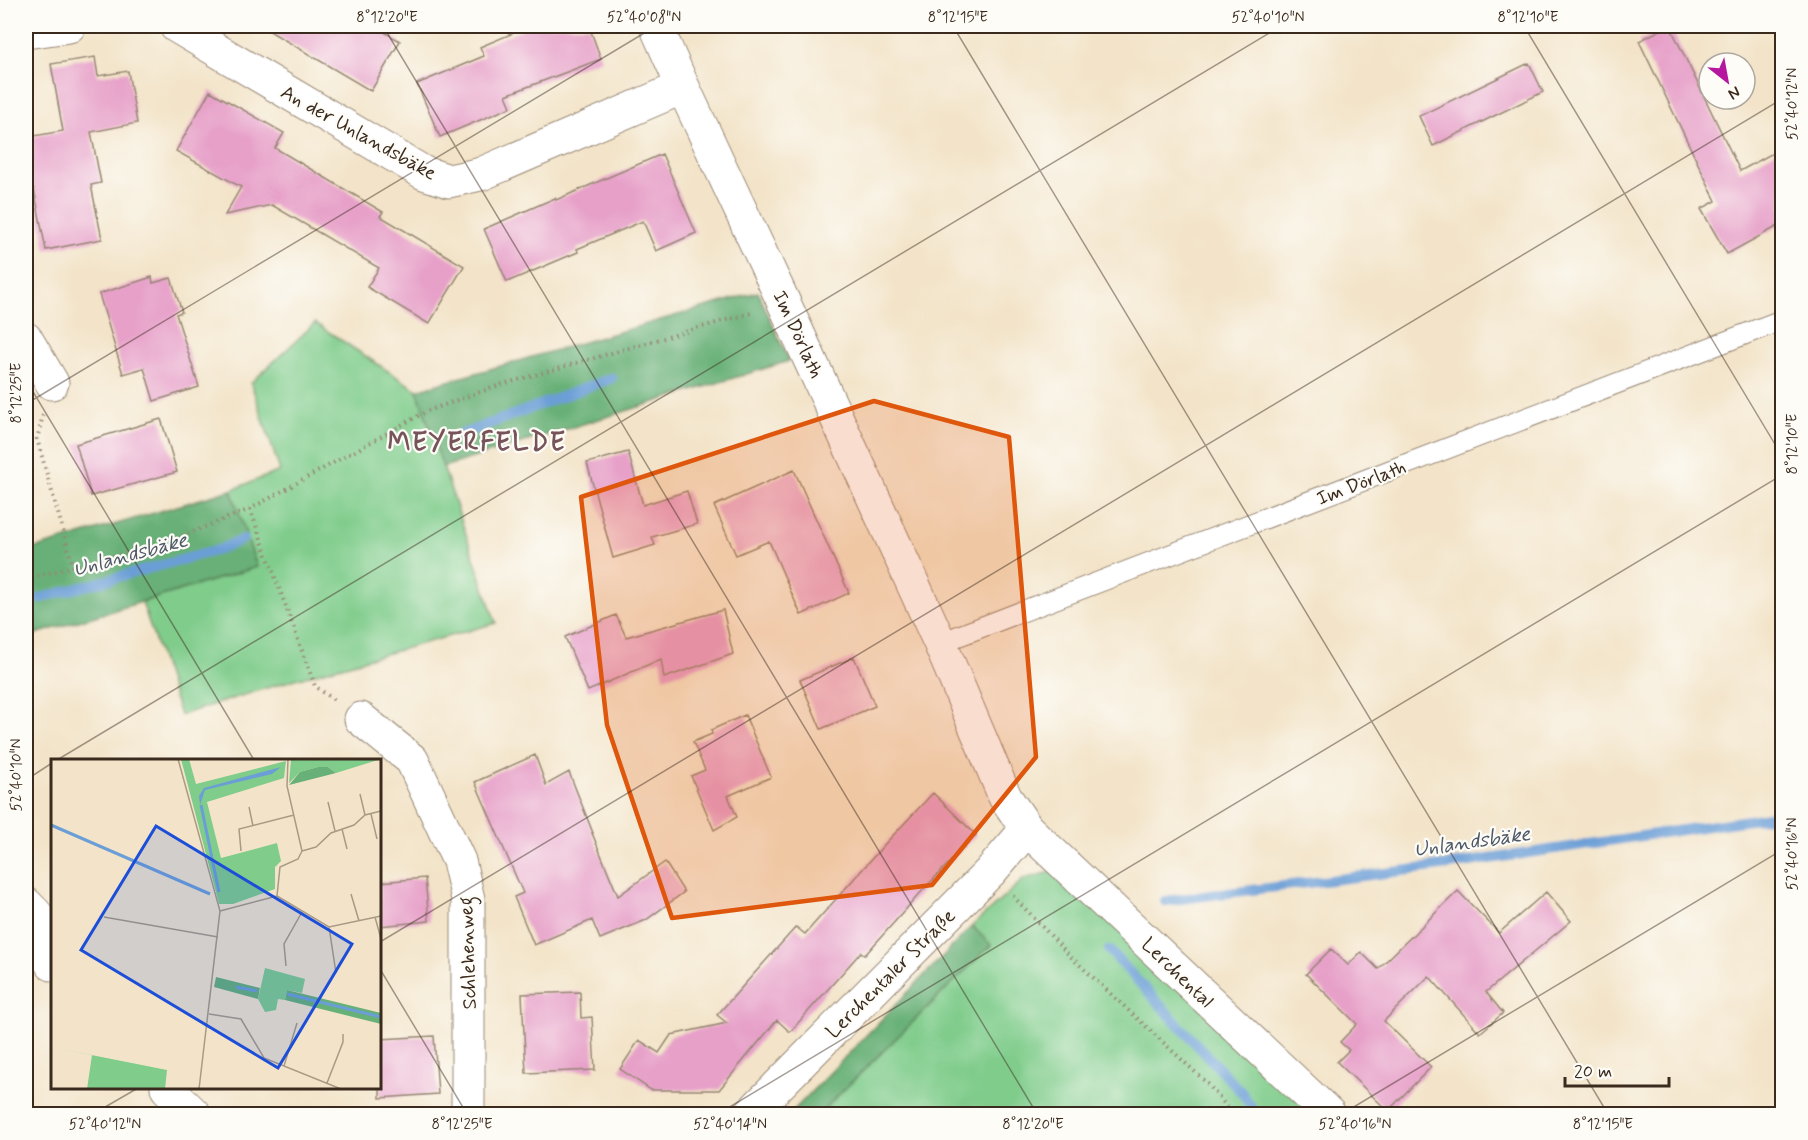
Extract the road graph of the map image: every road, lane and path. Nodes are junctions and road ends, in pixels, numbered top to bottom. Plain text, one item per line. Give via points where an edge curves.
1 (69, 26) edge
2 (176, 26) edge
3 (656, 26) edge
4 (26, 32) edge
5 (683, 87) junction
6 (784, 303) junction
7 (1782, 320) edge
8 (26, 339) edge
9 (52, 382) joint
10 (250, 509) junction
11 (74, 566) junction
12 (26, 579) edge
13 (940, 643) junction
14 (360, 719) joint
15 (1028, 829) junction
16 (990, 872) junction
17 (26, 904) edge
18 (51, 962) edge
19 (168, 1089) edge
20 (194, 1114) edge
21 (468, 1114) edge
22 (750, 1114) edge
23 (1233, 1114) edge
24 (1329, 1114) edge

1 - 4 street
2 - 5 street, An der Unlandsbäke via 424,173 449,181 481,174
3 - 5 street, Im Dörlath
5 - 6 street, Im Dörlath
6 - 10 path via 500,385 427,411
6 - 13 street, Im Dörlath
7 - 13 lane, Im Dörlath
8 - 9 street
9 - 11 path via 37,439
10 - 11 path via 167,542
10 - 14 path via 315,686
11 - 12 path
13 - 15 street, Im Dörlath via 1005,797
14 - 21 street, Schlehenweg via 412,760 459,861 468,899
15 - 16 street, Lerchentaler Straße
15 - 24 street, Lerchental
16 - 22 street, Lerchentaler Straße
16 - 23 path via 1071,957 1207,1083
17 - 18 street via 36,914
19 - 20 street

